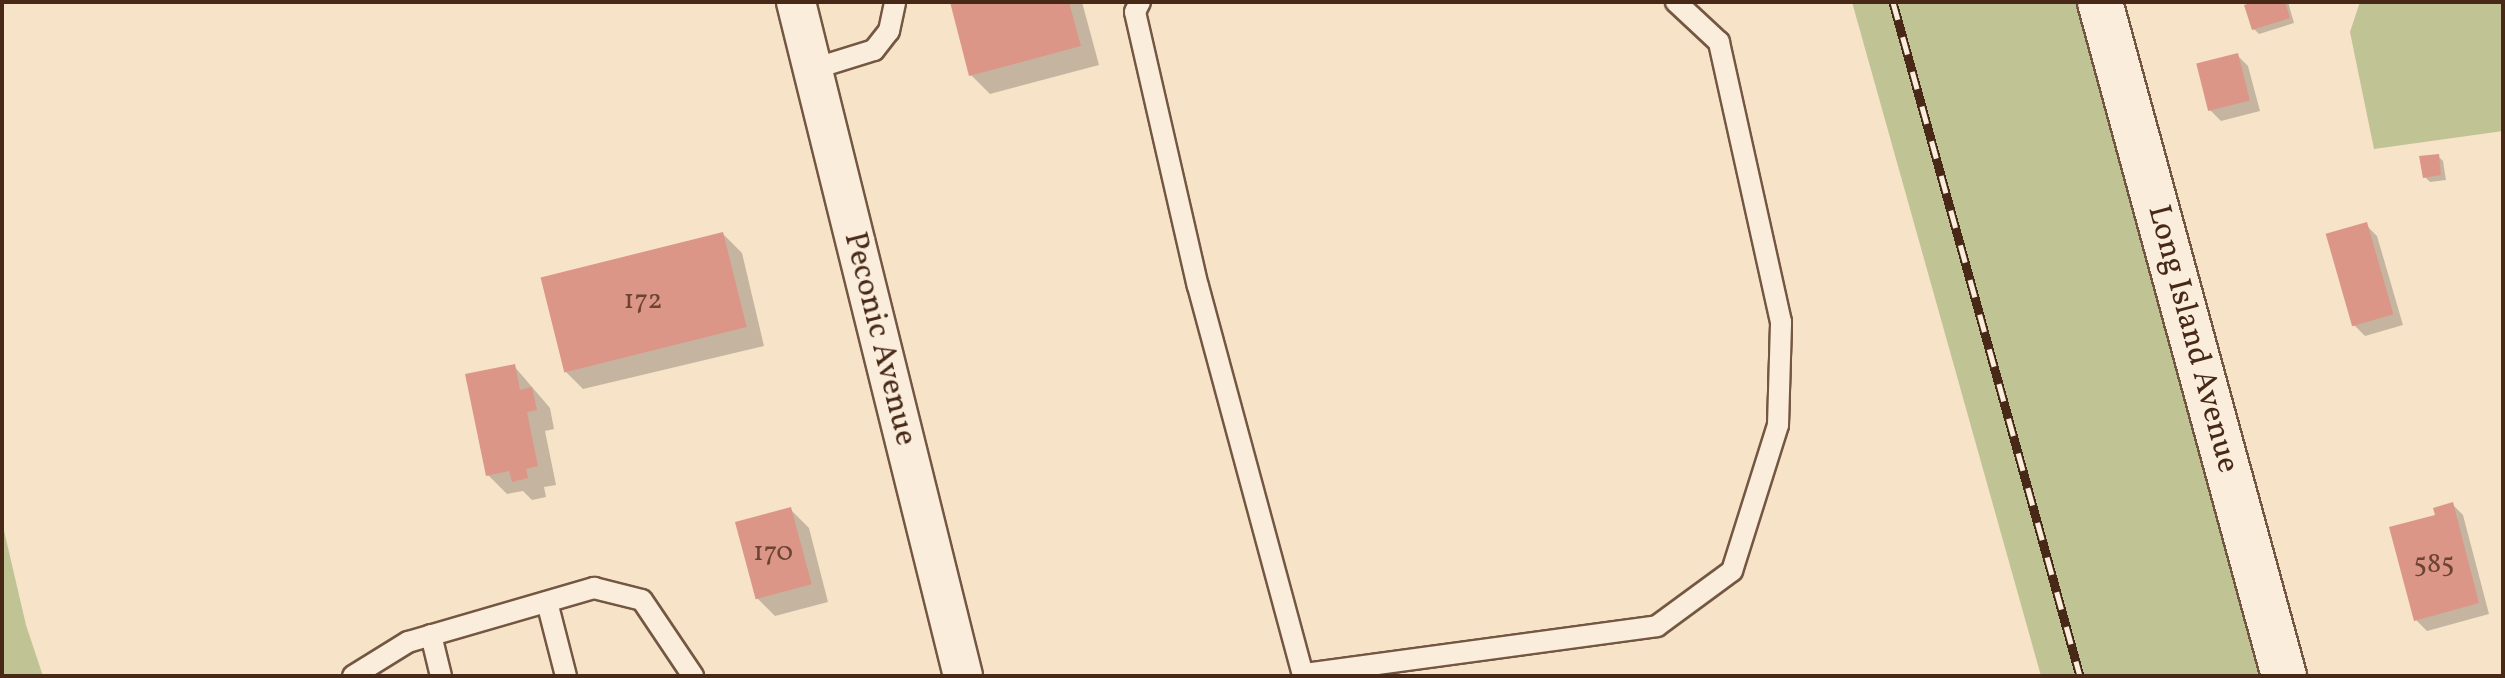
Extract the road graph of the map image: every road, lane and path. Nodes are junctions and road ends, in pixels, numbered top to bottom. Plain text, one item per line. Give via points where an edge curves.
1 (796, 2) edge
2 (895, 2) edge
3 (1140, 2) edge
4 (1676, 2) edge
5 (2100, 2) edge
6 (813, 69) junction
7 (547, 602) junction
8 (431, 635) junction
9 (1304, 675) edge
10 (353, 676) edge
11 (441, 676) edge
12 (566, 676) edge
13 (691, 676) edge
14 (963, 676) edge
15 (2284, 676) edge

1 - 6 street, Peconic Avenue
2 - 6 lane via 889,31 874,50
3 - 9 lane via 1135,12 1198,286
4 - 9 lane via 1719,42 1781,322 1778,425 1732,571 1657,626
5 - 15 street, Long Island Avenue
6 - 14 street, Peconic Avenue
7 - 8 lane
7 - 12 lane
7 - 13 lane via 594,588 642,600
8 - 10 lane via 408,642
8 - 11 lane

